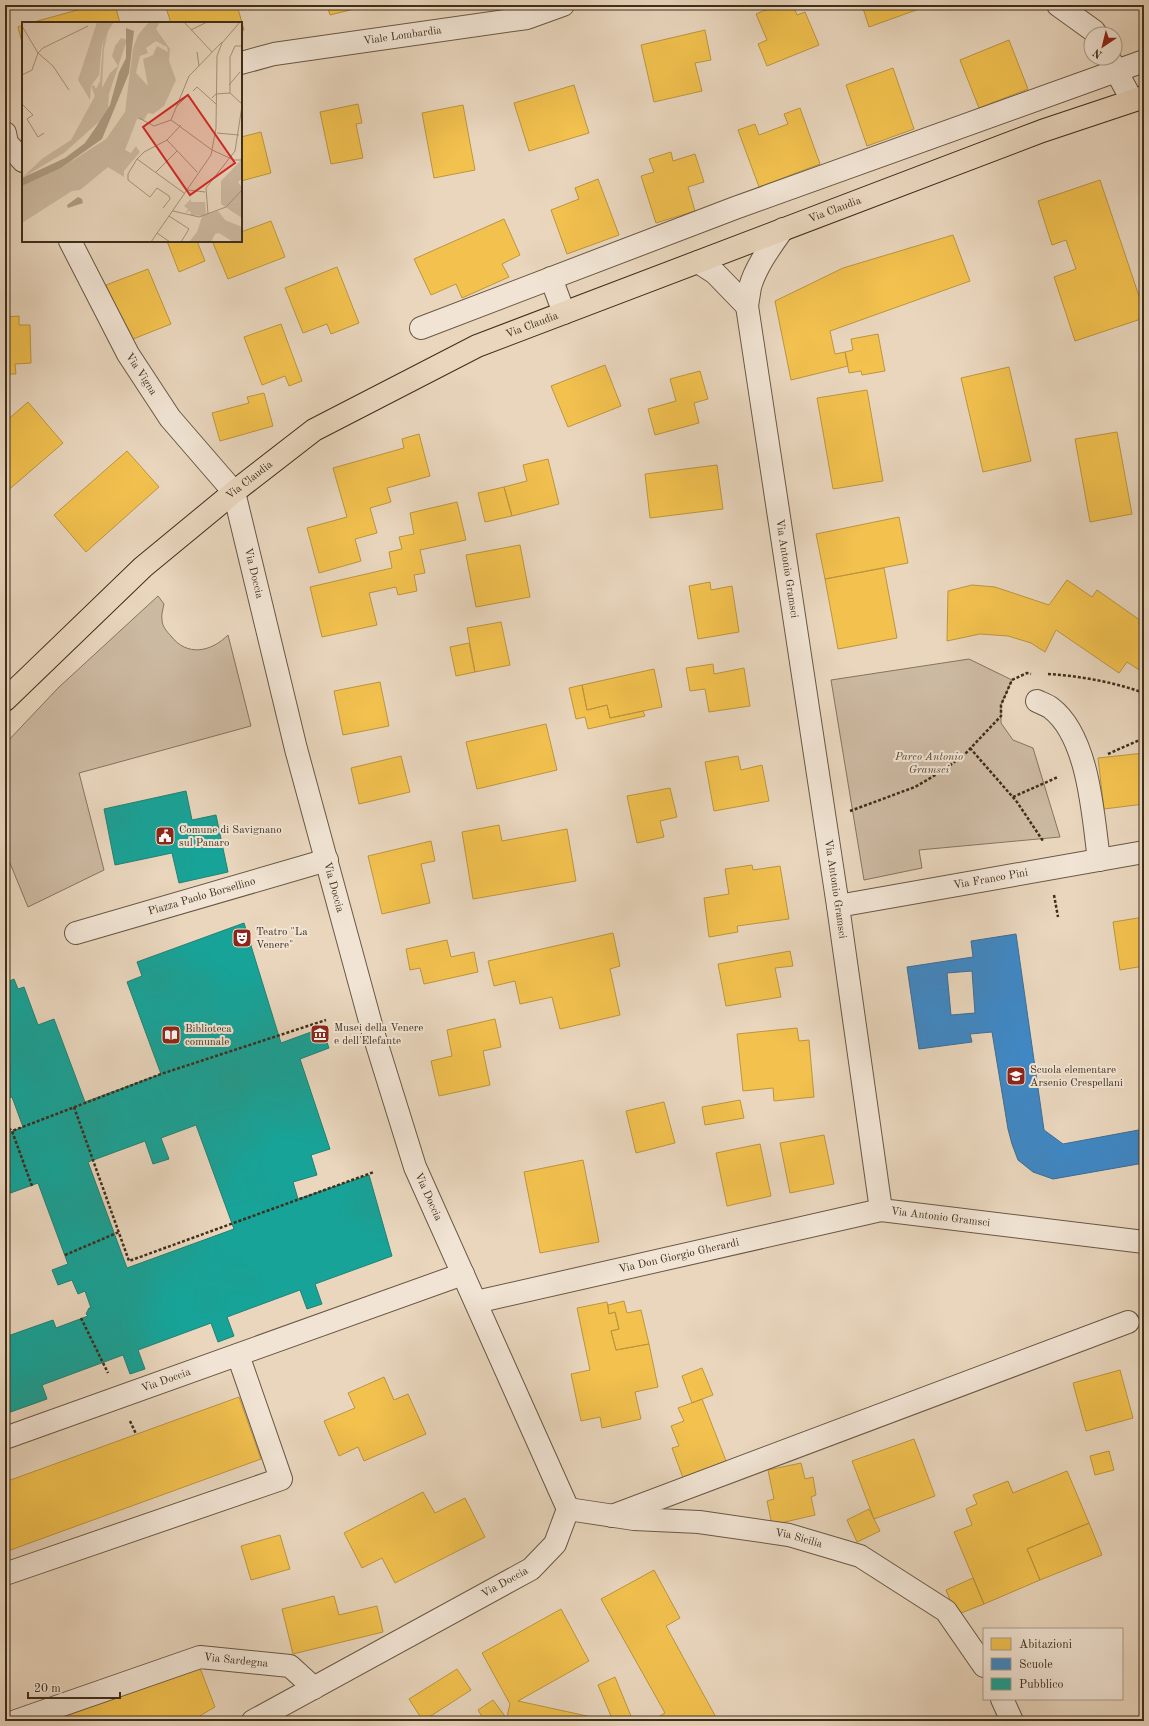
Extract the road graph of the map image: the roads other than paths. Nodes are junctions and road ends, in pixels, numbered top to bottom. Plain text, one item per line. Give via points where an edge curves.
1 (563, 5) edge
2 (1058, 5) edge
3 (1083, 12) edge
4 (1091, 26) edge
5 (1144, 61) edge
6 (242, 63) edge
7 (1123, 63) edge
8 (1108, 66) edge
9 (1114, 66) edge
10 (1138, 98) edge
11 (10, 139) edge
12 (22, 159) edge
13 (783, 229) junction
14 (71, 242) edge
15 (698, 262) junction
16 (551, 278) junction
17 (747, 306) junction
18 (564, 313) junction
19 (421, 328) dead end
20 (234, 492) junction
21 (5, 700) edge
22 (1037, 701) dead end
23 (1144, 852) edge
24 (327, 860) junction
25 (1099, 860) junction
26 (838, 906) junction
27 (76, 933) dead end
28 (881, 1210) junction
29 (1144, 1242) edge
30 (463, 1274) junction
31 (476, 1302) junction
32 (1128, 1322) dead end
33 (238, 1355) junction
34 (5, 1438) edge
35 (568, 1509) junction
36 (612, 1516) junction
37 (5, 1574) edge
38 (983, 1665) edge
39 (314, 1688) junction
40 (1002, 1700) edge
41 (16, 1721) edge
42 (253, 1721) edge
43 (1012, 1721) edge

1 - 6 street, Viale Lombardia via 527,18 274,54
2 - 3 street
3 - 4 street
5 - 7 street
8 - 16 street
9 - 10 street
10 - 13 main road, Via Claudia via 1042,131
11 - 12 street
13 - 15 main road, Via Claudia
13 - 17 street, Via Antonio Gramsci via 750,287
14 - 20 street, Via Vigna via 128,354 170,418
15 - 17 street via 715,273
15 - 18 main road, Via Claudia
16 - 18 street
16 - 19 street
17 - 26 street, Via Antonio Gramsci
18 - 20 main road, Via Claudia via 477,346 314,430
20 - 21 main road, Via Claudia via 143,567
20 - 24 street, Via Doccia via 296,749
22 - 25 street via 1051,707 1067,725 1081,753 1090,792
23 - 25 street, Via Franco Pini
24 - 27 street, Piazza Paolo Borsellino
24 - 30 street, Via Doccia via 373,1032 415,1167
25 - 26 street, Via Franco Pini
26 - 28 street, Via Antonio Gramsci
28 - 29 street, Via Antonio Gramsci
28 - 31 street, Via Don Giorgio Gherardi
30 - 31 street, Via Doccia
30 - 33 street, Via Doccia
31 - 35 street, Via Doccia
32 - 36 street
33 - 34 street, Via Doccia
33 - 37 street via 281,1479
35 - 36 street, Via Sicilia
35 - 39 street, Via Doccia via 555,1544 531,1569
36 - 38 street, Via Sicilia via 699,1522 789,1535 860,1556 946,1611
39 - 41 street, Via Sardegna via 290,1666 200,1658
39 - 42 street, Via Doccia
40 - 43 street

